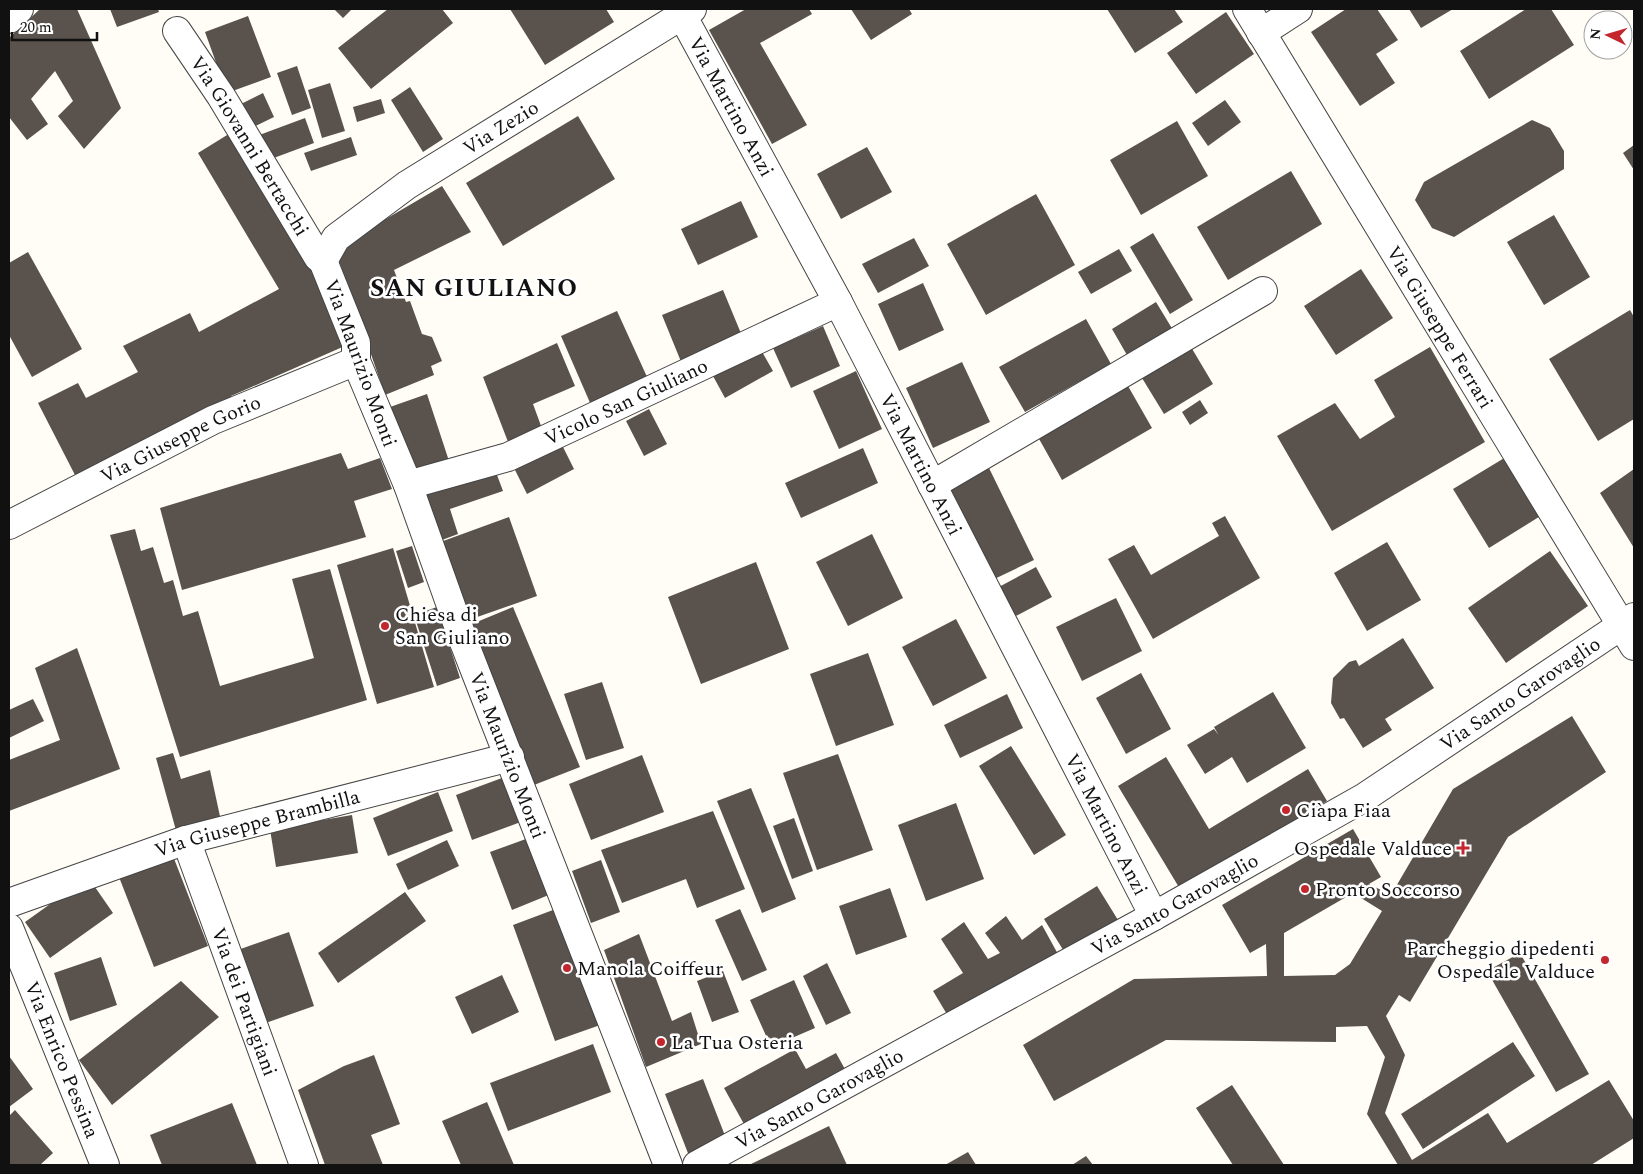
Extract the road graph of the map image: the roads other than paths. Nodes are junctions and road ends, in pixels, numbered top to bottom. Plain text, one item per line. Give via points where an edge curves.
1 (20, 9) edge
2 (1247, 9) edge
3 (1298, 9) edge
4 (687, 12) edge
5 (9, 19) edge
6 (177, 31) dead end
7 (1261, 33) junction
8 (323, 260) junction
9 (1263, 291) dead end
10 (838, 302) junction
11 (356, 361) junction
12 (408, 485) junction
13 (932, 485) junction
14 (9, 526) edge
15 (1630, 629) edge
16 (510, 758) junction
17 (186, 840) junction
18 (9, 903) edge
19 (1154, 916) junction
20 (9, 928) edge
21 (106, 1165) edge
22 (304, 1165) edge
23 (668, 1165) edge
24 (697, 1165) edge

1 - 5 street
2 - 7 street, Via Giuseppe Ferrari
3 - 7 street
4 - 8 street, Via Zezio via 407,185 336,238
4 - 10 street, Via Martino Anzi
6 - 8 street, Via Giovanni Bertacchi via 221,96 318,257
7 - 15 street, Via Giuseppe Ferrari
8 - 11 street, Via Maurizio Monti via 356,343
9 - 13 street
10 - 12 street, Vicolo San Giuliano via 508,457
10 - 13 street, Via Martino Anzi
11 - 12 street, Via Maurizio Monti
11 - 14 street, Via Giuseppe Gorio via 213,420
12 - 16 street, Via Maurizio Monti via 465,646
13 - 19 street, Via Martino Anzi
15 - 19 street, Via Santo Garovaglio via 1365,797
16 - 17 street, Via Giuseppe Brambilla
16 - 23 street, Via Maurizio Monti
17 - 18 street, Via Giuseppe Brambilla
17 - 22 street, Via dei Partigiani
19 - 24 street, Via Santo Garovaglio
20 - 21 street, Via Enrico Pessina

